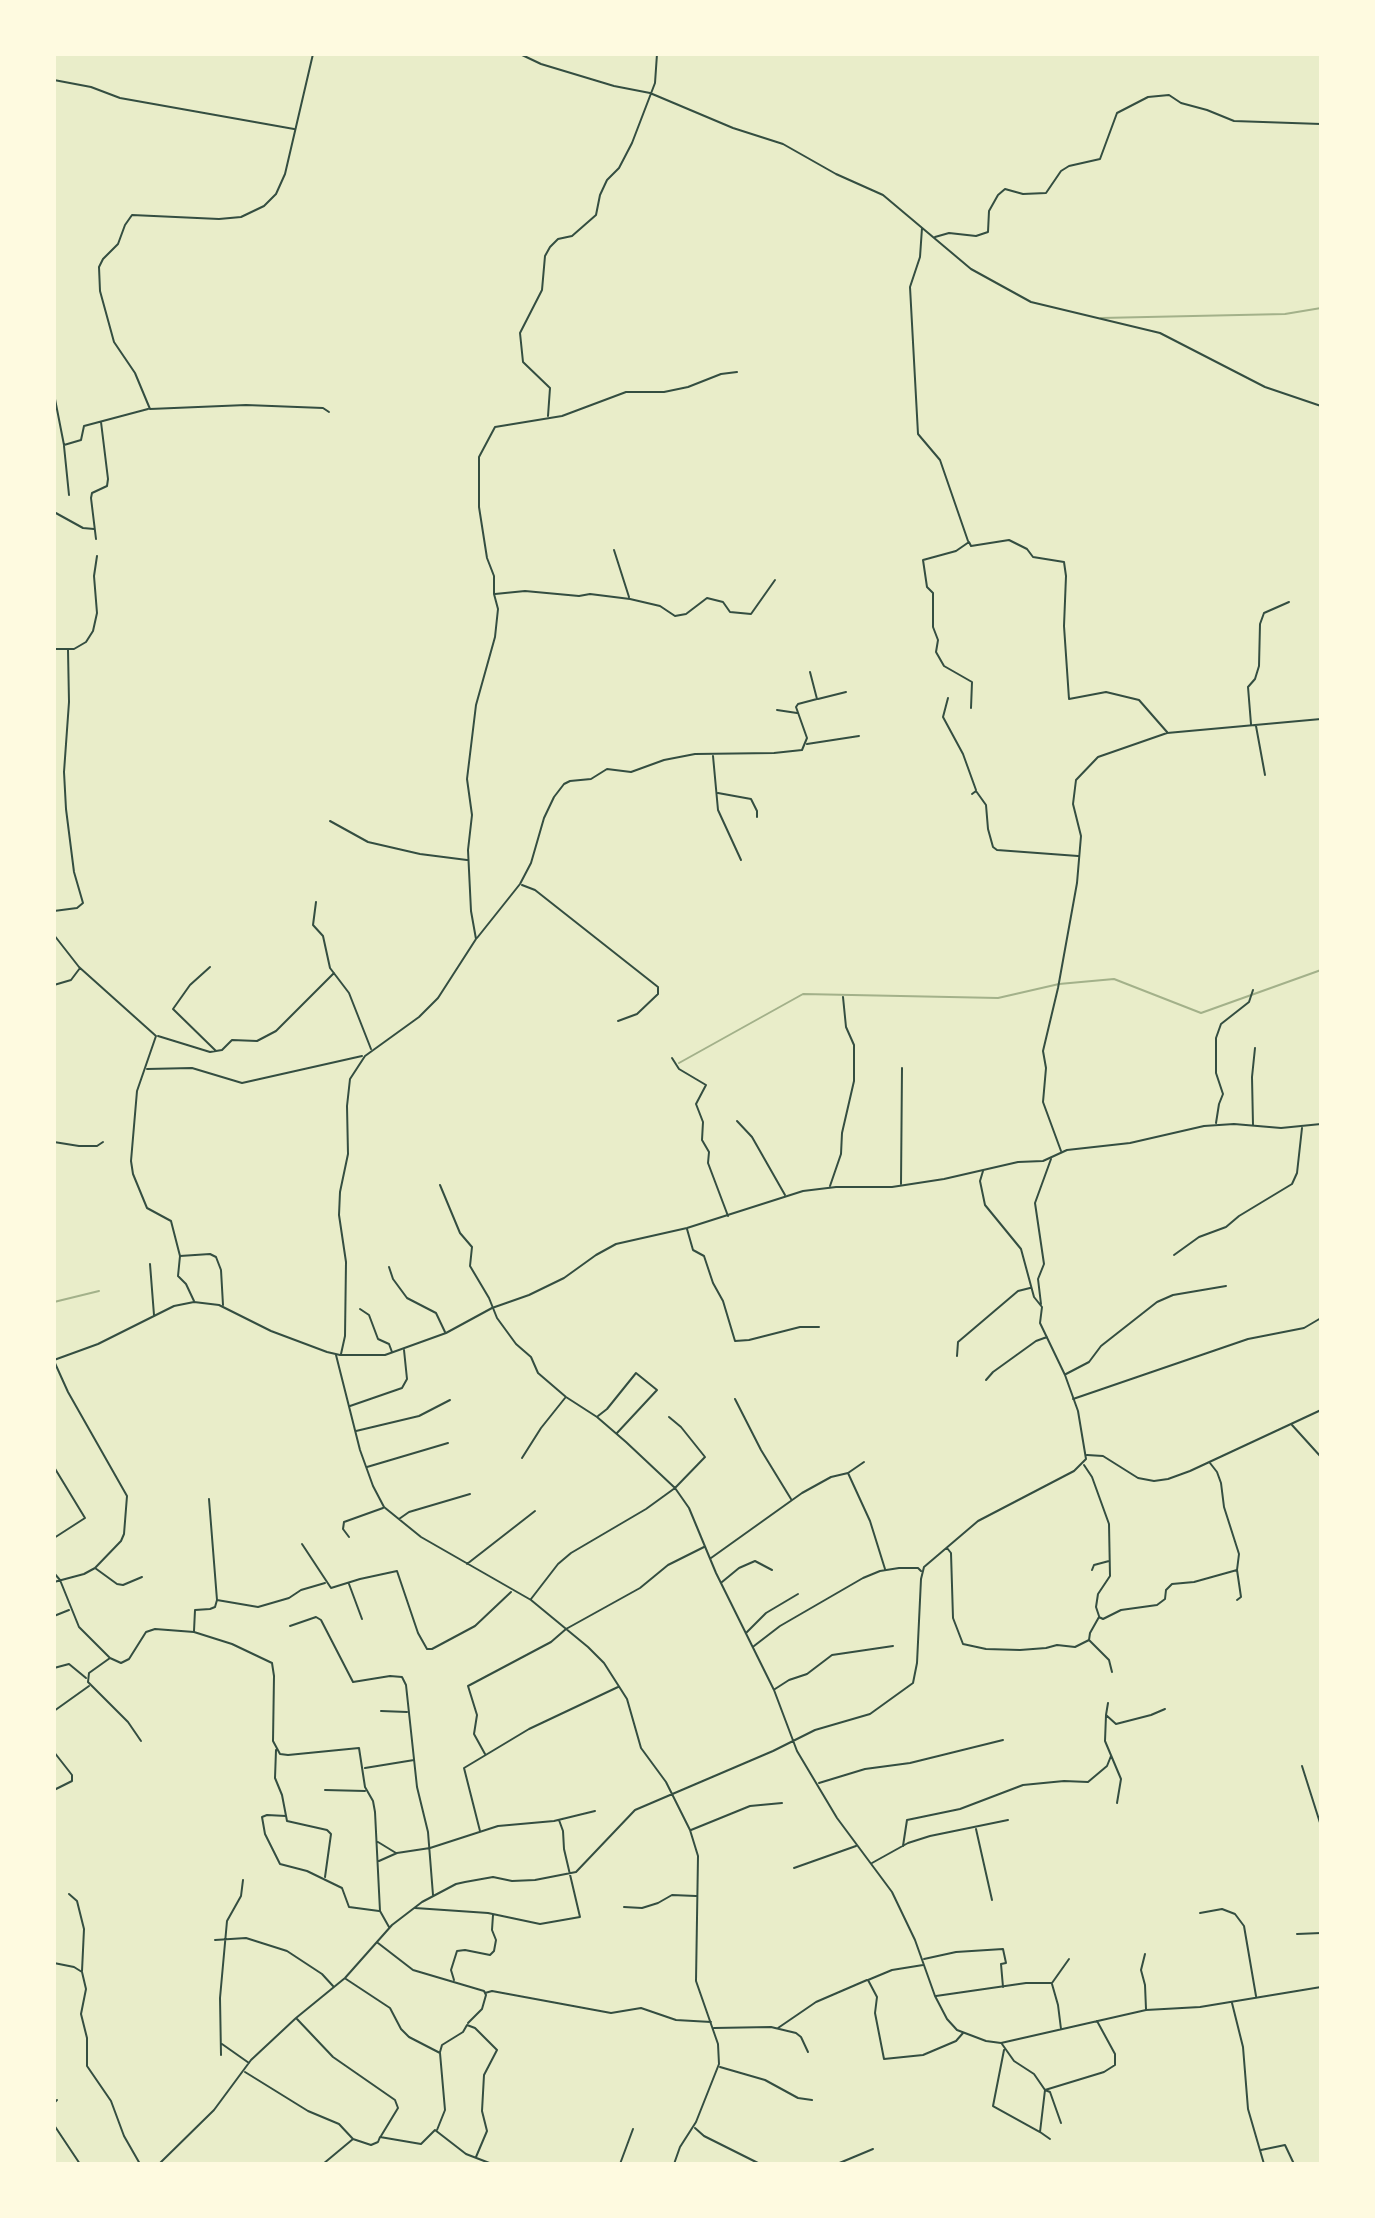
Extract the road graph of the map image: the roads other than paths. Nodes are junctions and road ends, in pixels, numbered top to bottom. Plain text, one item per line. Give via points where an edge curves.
1 (313, 54) edge
2 (520, 54) edge
3 (657, 54) edge
4 (54, 80) edge
5 (650, 93) junction
6 (1321, 124) edge
7 (295, 130) junction
8 (923, 227) junction
9 (934, 237) junction
10 (737, 372) dead end
11 (54, 394) edge
12 (1321, 406) edge
13 (150, 409) junction
14 (329, 412) dead end
15 (548, 416) junction
16 (101, 421) junction
17 (63, 435) junction
18 (54, 436) edge
19 (64, 445) junction
20 (69, 495) dead end
21 (54, 512) edge
22 (95, 529) junction
23 (96, 539) dead end
24 (969, 542) junction
25 (614, 550) dead end
26 (97, 556) dead end
27 (775, 580) dead end
28 (494, 594) junction
29 (630, 599) junction
30 (1289, 602) dead end
31 (54, 649) edge
32 (68, 650) junction
33 (810, 672) dead end
34 (846, 692) dead end
35 (948, 698) dead end
36 (817, 699) junction
37 (971, 708) dead end
38 (777, 710) dead end
39 (799, 714) junction
40 (1321, 719) edge
41 (1251, 725) junction
42 (1256, 725) junction
43 (1167, 733) junction
44 (859, 736) dead end
45 (806, 744) junction
46 (713, 755) junction
47 (1265, 775) dead end
48 (715, 788) junction
49 (976, 791) junction
50 (972, 794) dead end
51 (757, 817) dead end
52 (330, 821) dead end
53 (1079, 856) junction
54 (469, 860) junction
55 (741, 860) dead end
56 (520, 884) junction
57 (316, 902) dead end
58 (54, 911) edge
59 (54, 935) edge
60 (476, 939) junction
61 (210, 967) dead end
62 (80, 968) junction
63 (334, 973) junction
64 (54, 985) edge
65 (1253, 990) dead end
66 (843, 997) dead end
67 (618, 1021) dead end
68 (156, 1036) junction
69 (1255, 1048) dead end
70 (372, 1050) junction
71 (217, 1052) junction
72 (365, 1056) junction
73 (672, 1058) dead end
74 (902, 1068) dead end
75 (146, 1070) junction
76 (737, 1121) dead end
77 (1216, 1124) junction
78 (1321, 1124) edge
79 (1253, 1126) junction
80 (1302, 1126) junction
81 (54, 1142) edge
82 (103, 1142) dead end
83 (1061, 1152) junction
84 (1051, 1158) junction
85 (1038, 1161) junction
86 (984, 1170) junction
87 (1045, 1171) junction
88 (440, 1185) dead end
89 (901, 1185) junction
90 (829, 1187) junction
91 (785, 1197) junction
92 (728, 1216) junction
93 (687, 1228) junction
94 (1174, 1255) dead end
95 (180, 1256) junction
96 (150, 1264) dead end
97 (389, 1267) dead end
98 (1226, 1286) dead end
99 (1031, 1288) junction
100 (194, 1302) junction
101 (1041, 1305) junction
102 (223, 1306) junction
103 (492, 1308) junction
104 (360, 1309) dead end
105 (154, 1316) junction
106 (1321, 1318) edge
107 (819, 1327) dead end
108 (446, 1333) junction
109 (1048, 1337) junction
110 (404, 1350) junction
111 (393, 1353) junction
112 (336, 1354) junction
113 (341, 1355) junction
114 (957, 1356) dead end
115 (54, 1361) edge
116 (1065, 1375) junction
117 (986, 1380) dead end
118 (566, 1397) junction
119 (735, 1399) dead end
120 (1073, 1399) junction
121 (450, 1400) dead end
122 (349, 1407) junction
123 (1321, 1410) edge
124 (597, 1417) junction
125 (669, 1417) dead end
126 (1291, 1424) junction
127 (355, 1431) junction
128 (617, 1433) junction
129 (448, 1443) dead end
130 (1086, 1455) junction
131 (1321, 1457) edge
132 (522, 1458) dead end
133 (864, 1462) dead end
134 (1083, 1463) junction
135 (1209, 1463) junction
136 (54, 1467) edge
137 (366, 1468) junction
138 (848, 1473) junction
139 (675, 1488) junction
140 (470, 1494) dead end
141 (209, 1499) dead end
142 (792, 1500) junction
143 (384, 1507) junction
144 (535, 1511) dead end
145 (398, 1519) junction
146 (349, 1537) dead end
147 (54, 1538) edge
148 (302, 1544) dead end
149 (705, 1546) junction
150 (946, 1548) junction
151 (711, 1559) junction
152 (1111, 1562) junction
153 (466, 1565) junction
154 (95, 1568) junction
155 (772, 1570) dead end
156 (885, 1570) junction
157 (1092, 1570) dead end
158 (1237, 1570) junction
159 (922, 1572) junction
160 (54, 1573) edge
161 (142, 1577) dead end
162 (60, 1580) junction
163 (54, 1582) edge
164 (326, 1582) junction
165 (349, 1583) junction
166 (721, 1583) junction
167 (512, 1591) junction
168 (798, 1594) dead end
169 (217, 1600) junction
170 (531, 1600) junction
171 (1237, 1600) dead end
172 (70, 1609) junction
173 (54, 1616) edge
174 (1099, 1617) junction
175 (362, 1619) dead end
176 (290, 1626) dead end
177 (566, 1629) junction
178 (194, 1632) junction
179 (746, 1634) junction
180 (1089, 1640) junction
181 (893, 1646) dead end
182 (753, 1647) junction
183 (110, 1658) junction
184 (54, 1668) edge
185 (1112, 1672) dead end
186 (87, 1679) junction
187 (90, 1685) junction
188 (620, 1686) junction
189 (774, 1690) junction
190 (1108, 1703) dead end
191 (1165, 1709) dead end
192 (54, 1711) edge
193 (381, 1711) dead end
194 (408, 1711) junction
195 (1106, 1715) junction
196 (1003, 1740) dead end
197 (141, 1741) dead end
198 (793, 1741) junction
199 (276, 1748) junction
200 (54, 1752) edge
201 (485, 1754) junction
202 (1111, 1756) junction
203 (414, 1760) junction
204 (1302, 1766) dead end
205 (363, 1768) junction
206 (818, 1783) junction
207 (54, 1790) edge
208 (325, 1790) dead end
209 (367, 1791) junction
210 (670, 1794) junction
211 (782, 1803) dead end
212 (1117, 1803) dead end
213 (595, 1811) dead end
214 (286, 1816) junction
215 (559, 1820) junction
216 (1008, 1820) dead end
217 (1321, 1826) edge
218 (976, 1827) junction
219 (690, 1830) junction
220 (480, 1831) junction
221 (376, 1841) junction
222 (857, 1846) junction
223 (903, 1846) junction
224 (430, 1848) junction
225 (397, 1853) junction
226 (377, 1862) junction
227 (871, 1863) junction
228 (794, 1868) dead end
229 (570, 1873) junction
230 (324, 1879) junction
231 (243, 1880) dead end
232 (69, 1894) dead end
233 (433, 1896) junction
234 (696, 1896) junction
235 (992, 1900) dead end
236 (624, 1907) dead end
237 (415, 1908) junction
238 (380, 1911) junction
239 (1200, 1913) dead end
240 (493, 1914) junction
241 (390, 1928) junction
242 (1321, 1933) edge
243 (1297, 1934) dead end
244 (226, 1938) junction
245 (215, 1940) dead end
246 (377, 1942) junction
247 (1145, 1954) dead end
248 (922, 1959) junction
249 (1069, 1959) dead end
250 (54, 1963) edge
251 (924, 1964) junction
252 (82, 1972) junction
253 (345, 1978) junction
254 (868, 1980) junction
255 (454, 1981) junction
256 (1052, 1983) junction
257 (333, 1987) junction
258 (1320, 1987) edge
259 (1003, 1988) junction
260 (1321, 1992) edge
261 (485, 1993) junction
262 (935, 1996) junction
263 (1256, 1997) junction
264 (1232, 2002) junction
265 (1146, 2010) junction
266 (296, 2018) junction
267 (1097, 2020) junction
268 (711, 2022) junction
269 (467, 2025) junction
270 (713, 2028) junction
271 (777, 2029) junction
272 (1061, 2029) junction
273 (963, 2033) junction
274 (1001, 2043) junction
275 (221, 2044) junction
276 (1004, 2050) junction
277 (808, 2052) dead end
278 (440, 2053) junction
279 (221, 2055) dead end
280 (249, 2063) junction
281 (719, 2067) junction
282 (244, 2071) junction
283 (1045, 2090) junction
284 (812, 2100) dead end
285 (1061, 2123) dead end
286 (54, 2125) edge
287 (694, 2127) junction
288 (633, 2129) dead end
289 (437, 2130) junction
290 (1040, 2132) junction
291 (380, 2137) junction
292 (353, 2139) junction
293 (1050, 2139) dead end
294 (873, 2149) dead end
295 (1260, 2150) junction
296 (476, 2158) junction
297 (80, 2164) edge
298 (140, 2164) edge
299 (159, 2164) edge
300 (323, 2164) edge
301 (492, 2164) edge
302 (620, 2164) edge
303 (674, 2164) edge
304 (760, 2164) edge
305 (837, 2164) edge
306 (1264, 2164) edge
307 (1294, 2164) edge

1 - 7 street
2 - 5 street
3 - 5 street
4 - 7 street via 120,98
5 - 8 street via 783,144 883,195
5 - 15 street via 632,143 600,195 596,215 572,236 558,239 545,256 542,290 520,333 523,362 550,388
6 - 9 street via 1234,121 1169,95 1148,97 1117,113 1100,159 1061,171 1046,193 1005,189 989,211 988,232
7 - 13 street via 285,174 264,206 230,218 132,215 118,244 103,259 100,291 114,342
8 - 9 street
8 - 24 street via 910,295 918,434 940,460
9 - 12 street via 985,279 1031,302 1160,333 1276,392
10 - 15 street via 664,392 626,392 562,416
11 - 17 street
13 - 14 street via 246,405
13 - 16 street
15 - 28 street via 495,427 479,457 479,507
16 - 19 street via 84,426 81,440
16 - 22 street via 108,479 107,486 92,493
17 - 18 street
17 - 19 street
19 - 20 street
21 - 22 street
22 - 23 street
24 - 37 street via 923,560 923,567 933,593 936,652 944,666 972,682
24 - 43 street via 971,546 1009,540 1033,557 1064,562 1069,699 1106,692 1139,700
25 - 29 street
26 - 32 street via 93,631 86,642
27 - 29 street via 751,614 730,612 723,602 707,598 675,616 660,606
28 - 29 street via 525,591
28 - 54 street via 495,637 476,705 467,779 472,815
30 - 41 street via 1264,613 1260,624 1259,664 1248,687
31 - 32 street
32 - 58 street via 66,809 83,903
33 - 36 street
34 - 36 street
35 - 49 street via 943,717
36 - 39 street via 798,704
38 - 39 street
39 - 45 street
40 - 42 street
41 - 42 street
41 - 43 street
42 - 47 street
43 - 53 street via 1098,757 1076,780
44 - 45 street
45 - 46 street via 794,752
46 - 48 street
46 - 56 street via 664,760 631,772 607,769 591,779 564,784 544,818
48 - 51 street via 720,796 751,799
48 - 55 street via 718,810
49 - 50 street
49 - 53 street via 986,805 997,850
52 - 54 street via 375,845
53 - 83 street via 1043,1051 1043,1102
54 - 60 street
56 - 60 street
56 - 67 street via 535,890 658,987 658,994 637,1014
57 - 63 street via 313,925 323,936
59 - 62 street
60 - 70 street via 426,1011
61 - 71 street via 173,1009
62 - 64 street via 67,983
62 - 68 street
63 - 70 street via 349,993
63 - 71 street via 269,1037 232,1040
65 - 77 street via 1249,1002 1221,1024 1216,1038 1216,1073 1223,1094
66 - 90 street via 854,1045 854,1081 841,1154
68 - 71 street
68 - 75 street
69 - 79 street
70 - 72 street
72 - 75 street via 242,1083 192,1068
72 - 113 street via 350,1079 348,1154 340,1185 346,1262
73 - 92 street via 679,1069 707,1087 696,1104 708,1163
74 - 89 street
75 - 95 street via 130,1145 133,1174 147,1208 171,1221
76 - 91 street via 752,1137
77 - 79 street
77 - 83 street
78 - 80 street
79 - 80 street
80 - 94 street via 1292,1184
81 - 82 street
83 - 84 street
84 - 85 street
84 - 87 street
85 - 86 street
85 - 87 street
86 - 89 street
86 - 99 street via 980,1181 985,1205 1019,1244
87 - 101 street via 1035,1203 1044,1264 1038,1279
88 - 103 street via 460,1233 472,1247 470,1266
89 - 90 street
90 - 91 street
91 - 92 street
92 - 93 street
93 - 103 street via 616,1244 564,1278
93 - 107 street via 693,1250 704,1256 735,1341
95 - 100 street via 178,1276
95 - 102 street via 216,1257
96 - 105 street
97 - 108 street via 407,1298 436,1313
98 - 116 street via 1157,1302 1101,1346 1089,1362
99 - 101 street
99 - 114 street via 1018,1291 958,1342
100 - 102 street
100 - 105 street
101 - 109 street via 1040,1323
102 - 112 street via 271,1331
103 - 108 street
103 - 118 street via 543,1379
104 - 111 street
105 - 115 street
106 - 120 street via 1304,1328 1248,1339
108 - 110 street
109 - 116 street
109 - 117 street
110 - 111 street
110 - 122 street via 407,1379 402,1388
111 - 113 street
112 - 113 street
112 - 122 street
115 - 154 street via 127,1496 124,1534
116 - 120 street
118 - 124 street
118 - 132 street
119 - 142 street
120 - 130 street
121 - 127 street via 419,1416
122 - 127 street
123 - 126 street
124 - 128 street
124 - 128 street via 636,1373 657,1390
125 - 139 street via 705,1457
126 - 131 street
126 - 135 street
127 - 137 street
128 - 139 street
129 - 137 street
130 - 134 street
130 - 135 street via 1103,1456 1132,1475 1154,1481
133 - 138 street
134 - 150 street via 978,1521
134 - 152 street via 1107,1516
135 - 158 street via 1221,1483 1239,1554
136 - 147 street via 85,1518
137 - 143 street
138 - 142 street
138 - 156 street
139 - 149 street
139 - 170 street via 571,1553
140 - 145 street
141 - 169 street
142 - 151 street
143 - 145 street
143 - 146 street via 344,1522
144 - 153 street
145 - 153 street
148 - 164 street
149 - 151 street
149 - 177 street
150 - 159 street
150 - 180 street via 951,1553 953,1618 963,1644 1020,1650 1075,1647
151 - 166 street
152 - 157 street
152 - 174 street via 1110,1576 1098,1594
153 - 167 street
154 - 161 street via 117,1584
154 - 162 street
155 - 166 street via 755,1561
156 - 159 street
156 - 182 street via 825,1598
158 - 171 street
158 - 174 street via 1172,1584 1157,1605
159 - 198 street via 913,1683 870,1714
160 - 162 street
162 - 163 street
162 - 172 street
164 - 165 street via 333,1589
164 - 169 street via 258,1607
165 - 167 street via 397,1571 427,1649 475,1626
165 - 175 street
166 - 179 street
167 - 170 street
168 - 179 street via 766,1613
169 - 178 street via 215,1607 195,1610
170 - 177 street
172 - 173 street
172 - 183 street via 79,1627
174 - 180 street
176 - 194 street via 321,1620 353,1682 402,1677
177 - 188 street via 604,1663
177 - 201 street via 468,1686 477,1715 475,1737
178 - 183 street via 151,1630 129,1659 121,1663
178 - 199 street via 272,1663
179 - 182 street
180 - 185 street via 1109,1660
181 - 189 street via 832,1655
182 - 189 street
183 - 186 street
184 - 186 street via 69,1664
186 - 187 street
187 - 192 street
187 - 197 street
188 - 201 street
188 - 210 street via 641,1748
189 - 198 street
190 - 195 street
191 - 195 street via 1116,1724
193 - 194 street
194 - 203 street
195 - 202 street via 1105,1741
196 - 206 street
198 - 206 street
198 - 210 street
199 - 205 street via 288,1755 359,1748
199 - 214 street via 273,1765
200 - 207 street via 72,1775 72,1781
201 - 220 street via 464,1768
202 - 212 street via 1121,1779
202 - 223 street via 1088,1782 1023,1785 960,1809 907,1820
203 - 205 street
203 - 224 street
204 - 217 street
205 - 209 street
206 - 222 street
208 - 209 street
209 - 221 street via 375,1812
210 - 219 street
210 - 229 street via 628,1815 581,1868
211 - 219 street via 750,1806
213 - 215 street
214 - 230 street via 294,1825 331,1834
214 - 230 street via 262,1817 279,1862
215 - 220 street
215 - 229 street
216 - 218 street
218 - 223 street
218 - 235 street
219 - 234 street via 698,1856
220 - 224 street
221 - 225 street
221 - 226 street
222 - 227 street
222 - 228 street
223 - 227 street
224 - 225 street
224 - 233 street
225 - 226 street
226 - 238 street
227 - 248 street via 892,1892
229 - 233 street via 523,1881 488,1878 456,1884
229 - 240 street via 580,1917 540,1924
230 - 238 street via 345,1891 349,1907
231 - 244 street
232 - 252 street via 77,1901 84,1929
233 - 237 street
234 - 236 street via 672,1895 642,1908
234 - 268 street via 696,1981
237 - 240 street
237 - 241 street
238 - 241 street
239 - 263 street via 1222,1909 1244,1926
240 - 255 street via 494,1951 457,1951 451,1970
241 - 246 street
242 - 243 street
244 - 245 street
244 - 257 street via 246,1938 287,1951
244 - 275 street
246 - 253 street
246 - 255 street via 413,1970
247 - 265 street via 1141,1970
248 - 251 street
248 - 259 street via 1003,1949
249 - 256 street
250 - 252 street
251 - 254 street
251 - 262 street
252 - 298 street via 87,2066 111,2101
253 - 257 street
253 - 278 street via 390,2008 409,2037
254 - 271 street via 816,2002
254 - 273 street via 877,1997 884,2059 923,2055
255 - 261 street
256 - 259 street
256 - 272 street
257 - 266 street
258 - 260 street
258 - 263 street
259 - 262 street
261 - 268 street via 611,2013 641,2008 676,2020
261 - 269 street via 482,2009
262 - 273 street via 947,2019
263 - 264 street
264 - 265 street
264 - 295 street via 1243,2047 1248,2109
265 - 267 street
266 - 280 street
266 - 291 street via 333,2057 395,2100 398,2108
267 - 272 street
267 - 283 street via 1115,2054 1115,2065
268 - 270 street
269 - 278 street via 442,2045
269 - 296 street via 497,2050 484,2075 487,2131
270 - 271 street
270 - 281 street
271 - 277 street via 799,2034
272 - 274 street
273 - 274 street
274 - 276 street
275 - 279 street
275 - 280 street
276 - 283 street
276 - 290 street via 993,2106
278 - 289 street via 445,2110
280 - 282 street
281 - 284 street
281 - 287 street
282 - 292 street via 339,2124
282 - 299 street via 199,2127
283 - 285 street
283 - 290 street
286 - 297 street
287 - 303 street
287 - 304 street
288 - 302 street
289 - 291 street via 421,2144
289 - 296 street
290 - 293 street
291 - 292 street via 373,2145
292 - 300 street
294 - 305 street
295 - 306 street
295 - 307 street via 1285,2145
296 - 301 street

